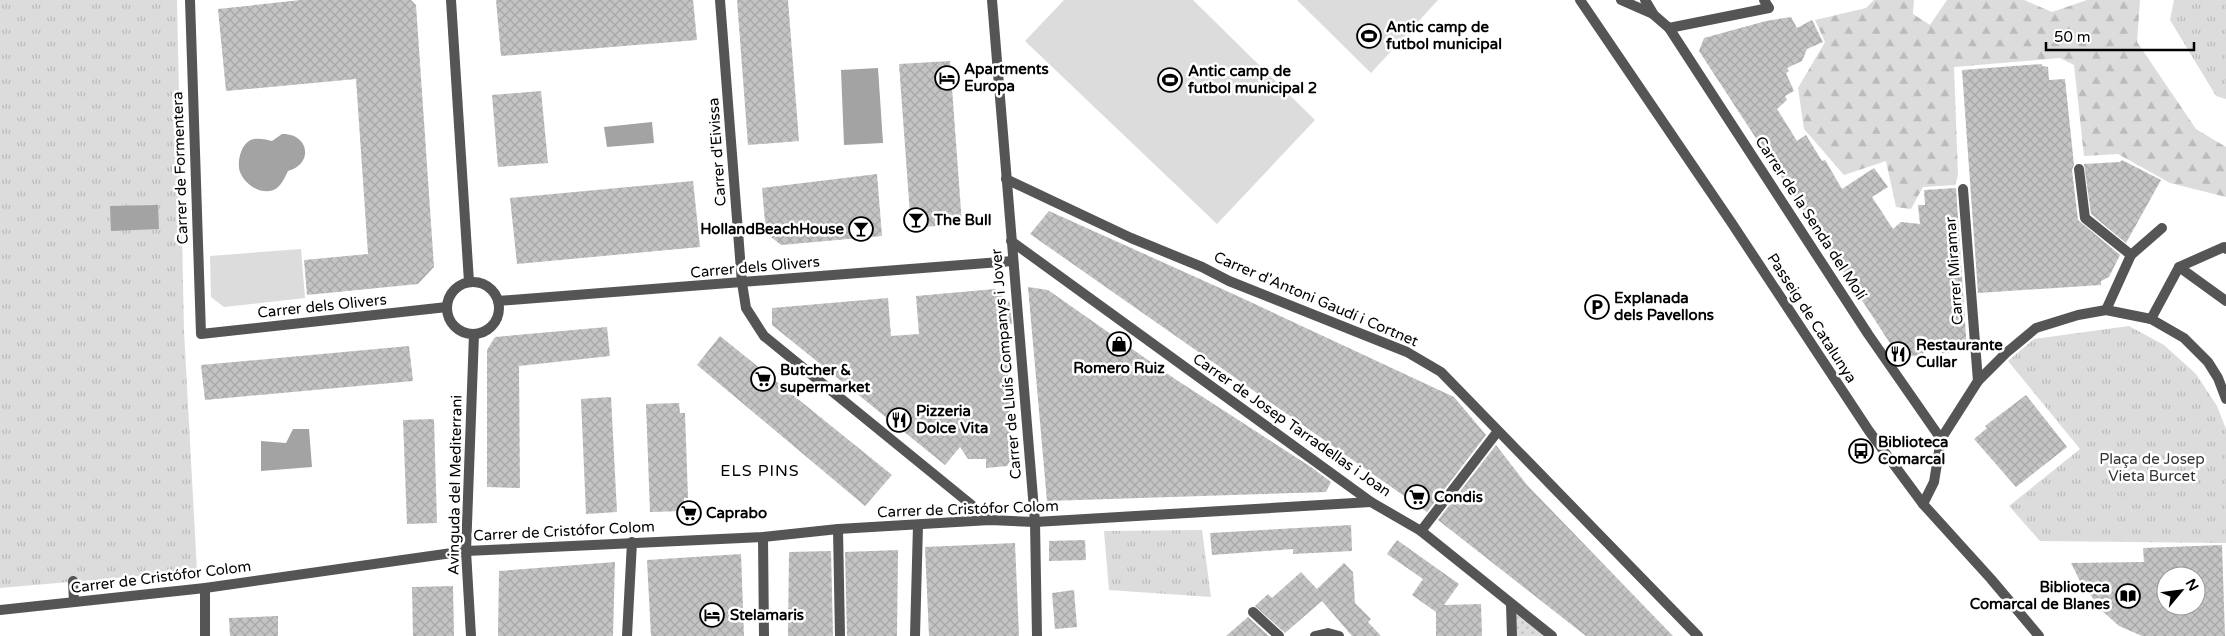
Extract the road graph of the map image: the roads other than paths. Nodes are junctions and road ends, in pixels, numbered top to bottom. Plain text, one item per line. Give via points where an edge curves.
1 (190, 0) edge
2 (451, 0) edge
3 (720, 0) edge
4 (992, 0) edge
5 (1580, 0) edge
6 (1621, 0) edge
7 (1645, 0) edge
8 (1764, 0) edge
9 (1654, 14) junction
10 (1669, 28) junction
11 (2079, 169) dead end
12 (1006, 179) junction
13 (1963, 189) dead end
14 (2162, 228) dead end
15 (1011, 241) junction
16 (2225, 248) edge
17 (2131, 254) junction
18 (1013, 261) junction
19 (2179, 267) junction
20 (469, 282) junction
21 (742, 283) junction
22 (2226, 301) edge
23 (498, 302) junction
24 (447, 307) junction
25 (2106, 310) junction
26 (2151, 319) junction
27 (201, 334) joint
28 (474, 334) junction
29 (2222, 376) edge
30 (1978, 381) junction
31 (2226, 400) edge
32 (1498, 431) junction
33 (1941, 440) junction
34 (1372, 502) junction
35 (1923, 504) junction
36 (990, 520) junction
37 (1035, 522) junction
38 (918, 525) junction
39 (838, 530) junction
40 (1421, 531) junction
41 (763, 537) junction
42 (632, 542) junction
43 (466, 551) junction
44 (74, 582) dead end
45 (206, 588) junction
46 (74, 602) junction
47 (1511, 604) junction
48 (0, 610) edge
49 (1253, 612) dead end
50 (1338, 635) edge
51 (205, 636) edge
52 (470, 636) edge
53 (627, 636) edge
54 (764, 636) edge
55 (840, 636) edge
56 (915, 636) edge
57 (1037, 636) edge
58 (1279, 636) edge
59 (1315, 636) edge
60 (1512, 636) edge
61 (1552, 636) edge
62 (1698, 636) edge
63 (2039, 636) edge

1 - 27 street, Carrer de Formentera
2 - 20 street
3 - 21 street, Carrer d'Eivissa
4 - 12 street, Carrer de Lluís Companys i Jover
5 - 35 street, Passeig de Catalunya via 1869,431
6 - 9 street, Carrer de la Senda del Molí
7 - 9 street, Carrer de la Senda del Molí
8 - 10 street via 1769,8
9 - 10 street, Carrer de la Senda del Molí
10 - 33 street, Carrer de la Senda del Molí via 1868,334
11 - 17 street via 2085,218
12 - 15 street, Carrer de Lluís Companys i Jover
12 - 32 street, Carrer d'Antoni Gaudí i Cortnet via 1229,281 1407,352 1441,372
13 - 30 street, Carrer Miramar
14 - 17 street
15 - 18 street, Carrer de Lluís Companys i Jover
15 - 34 street, Carrer de Josep Tarradellas i Joan
16 - 19 street
17 - 25 street
18 - 21 street, Carrer dels Olivers
18 - 37 street, Carrer de Lluís Companys i Jover
19 - 22 street
19 - 26 street
20 - 23 street via 488,286
20 - 24 street via 457,286
21 - 23 street, Carrer dels Olivers
21 - 36 street, Carrer d'Eivissa via 746,308 764,336
23 - 28 street via 499,313 494,324
24 - 27 street, Carrer dels Olivers
24 - 28 street via 454,326
25 - 26 street
25 - 30 street via 2036,328
26 - 29 street via 2184,338
28 - 43 street, Avinguda del Mediterrani
29 - 31 street
30 - 33 street
32 - 40 street
32 - 62 street, Carrer d'Antoni Gaudí i Cortnet
33 - 35 street via 1934,482
34 - 37 street, Carrer de Cristófor Colom
34 - 40 street, Carrer de Josep Tarradellas i Joan
35 - 63 street, Passeig de Catalunya
36 - 37 street, Carrer de Cristófor Colom
36 - 38 street, Carrer de Cristófor Colom
37 - 57 street, Carrer de Lluís Companys i Jover
38 - 39 street, Carrer de Cristófor Colom
38 - 56 street
39 - 41 street, Carrer de Cristófor Colom
39 - 55 street
40 - 47 street, Carrer de Josep Tarradellas i Joan
41 - 42 street, Carrer de Cristófor Colom
41 - 54 street
42 - 43 street, Carrer de Cristófor Colom
42 - 53 street
43 - 45 street, Carrer de Cristófor Colom
43 - 52 street, Avinguda del Mediterrani
44 - 46 street
45 - 46 street, Carrer de Cristófor Colom
45 - 51 street
46 - 48 street, Carrer de Cristófor Colom
47 - 60 street
47 - 61 street, Carrer de Josep Tarradellas i Joan
49 - 58 street
50 - 59 street

